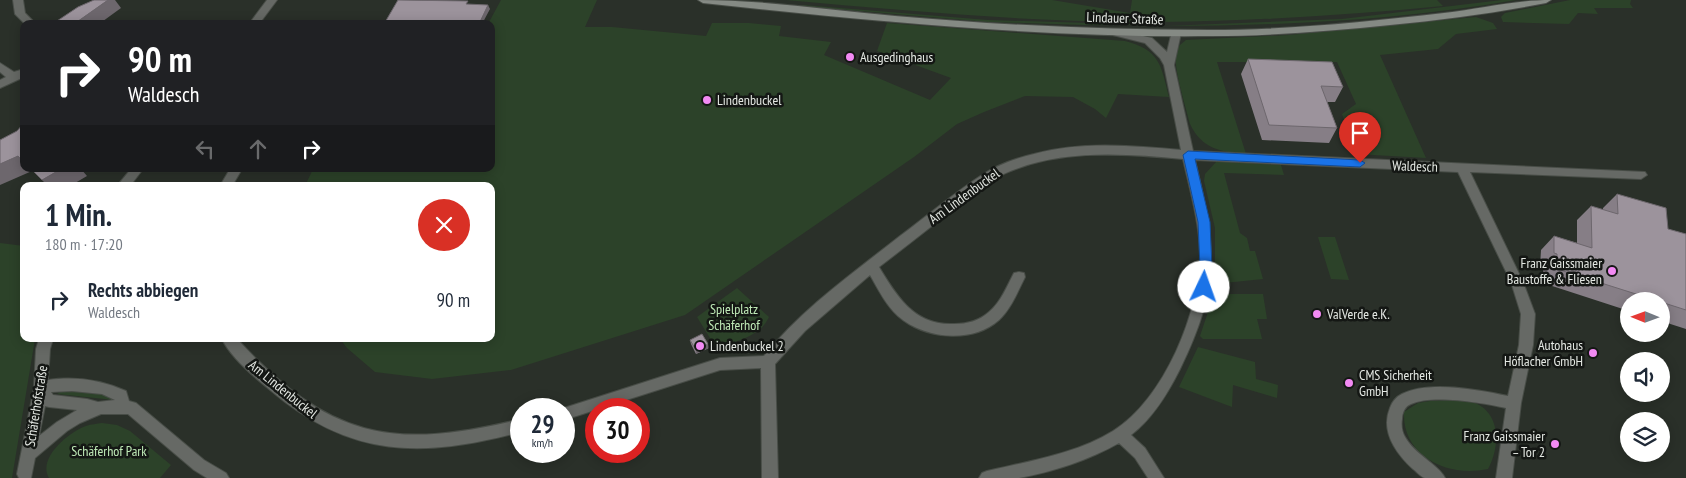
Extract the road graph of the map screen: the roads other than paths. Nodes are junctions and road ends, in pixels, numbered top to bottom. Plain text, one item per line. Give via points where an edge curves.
1 (18, 0) edge
2 (703, 0) edge
3 (1546, 0) edge
4 (272, 2) edge
5 (27, 20) edge
6 (257, 20) edge
7 (1113, 32) junction
8 (1176, 33) junction
9 (1169, 65) junction
10 (0, 67) edge
11 (19, 74) edge
12 (0, 84) edge
13 (1188, 155) junction
14 (1462, 168) junction
15 (135, 172) edge
16 (1641, 175) dead end
17 (126, 182) edge
18 (871, 266) junction
19 (1019, 277) dead end
20 (45, 342) edge
21 (232, 342) edge
22 (768, 362) junction
23 (41, 388) junction
24 (1514, 402) junction
25 (123, 406) junction
26 (96, 409) junction
27 (575, 410) edge
28 (510, 429) edge
29 (1120, 435) junction
30 (28, 456) junction
31 (25, 474) dead end
32 (221, 478) edge
33 (770, 478) edge
34 (987, 478) edge
35 (1156, 478) edge
36 (1437, 478) edge
37 (1504, 478) edge

1 - 5 street via 20,14
2 - 7 main road, Lindauer Straße via 888,19
3 - 8 main road, Lindauer Straße via 1463,14 1381,22 1251,32
4 - 6 street
7 - 8 main road, Lindauer Straße
7 - 9 street via 1153,42
8 - 9 street
9 - 13 street
10 - 11 street
11 - 12 street
13 - 14 street, Waldesch
13 - 18 street, Am Lindenbuckel via 1098,149 1062,152 1007,166 987,177
13 - 29 street via 1204,222 1204,287 1189,336 1164,386 1136,422
14 - 16 street, Waldesch
14 - 24 street via 1517,282 1528,314 1526,345
15 - 17 street
18 - 19 street via 904,313 924,324 956,330 974,326 993,316 1005,303
18 - 22 street, Am Lindenbuckel via 802,324
20 - 23 street, Schäferhofstraße
21 - 28 street, Am Lindenbuckel via 262,374 312,415 375,439 455,442
22 - 27 street via 720,364
22 - 33 street
23 - 25 street via 58,384 106,387 121,395
23 - 26 street via 49,401
23 - 30 street, Schäferhofstraße
24 - 36 street via 1489,397 1439,395 1411,397 1401,404 1394,418 1401,444 1411,458
24 - 37 street
25 - 26 street
25 - 32 street via 131,408 199,465
26 - 30 street via 76,416
29 - 34 street via 1085,451
29 - 35 street via 1140,453
30 - 31 street, Schäferhofstraße

